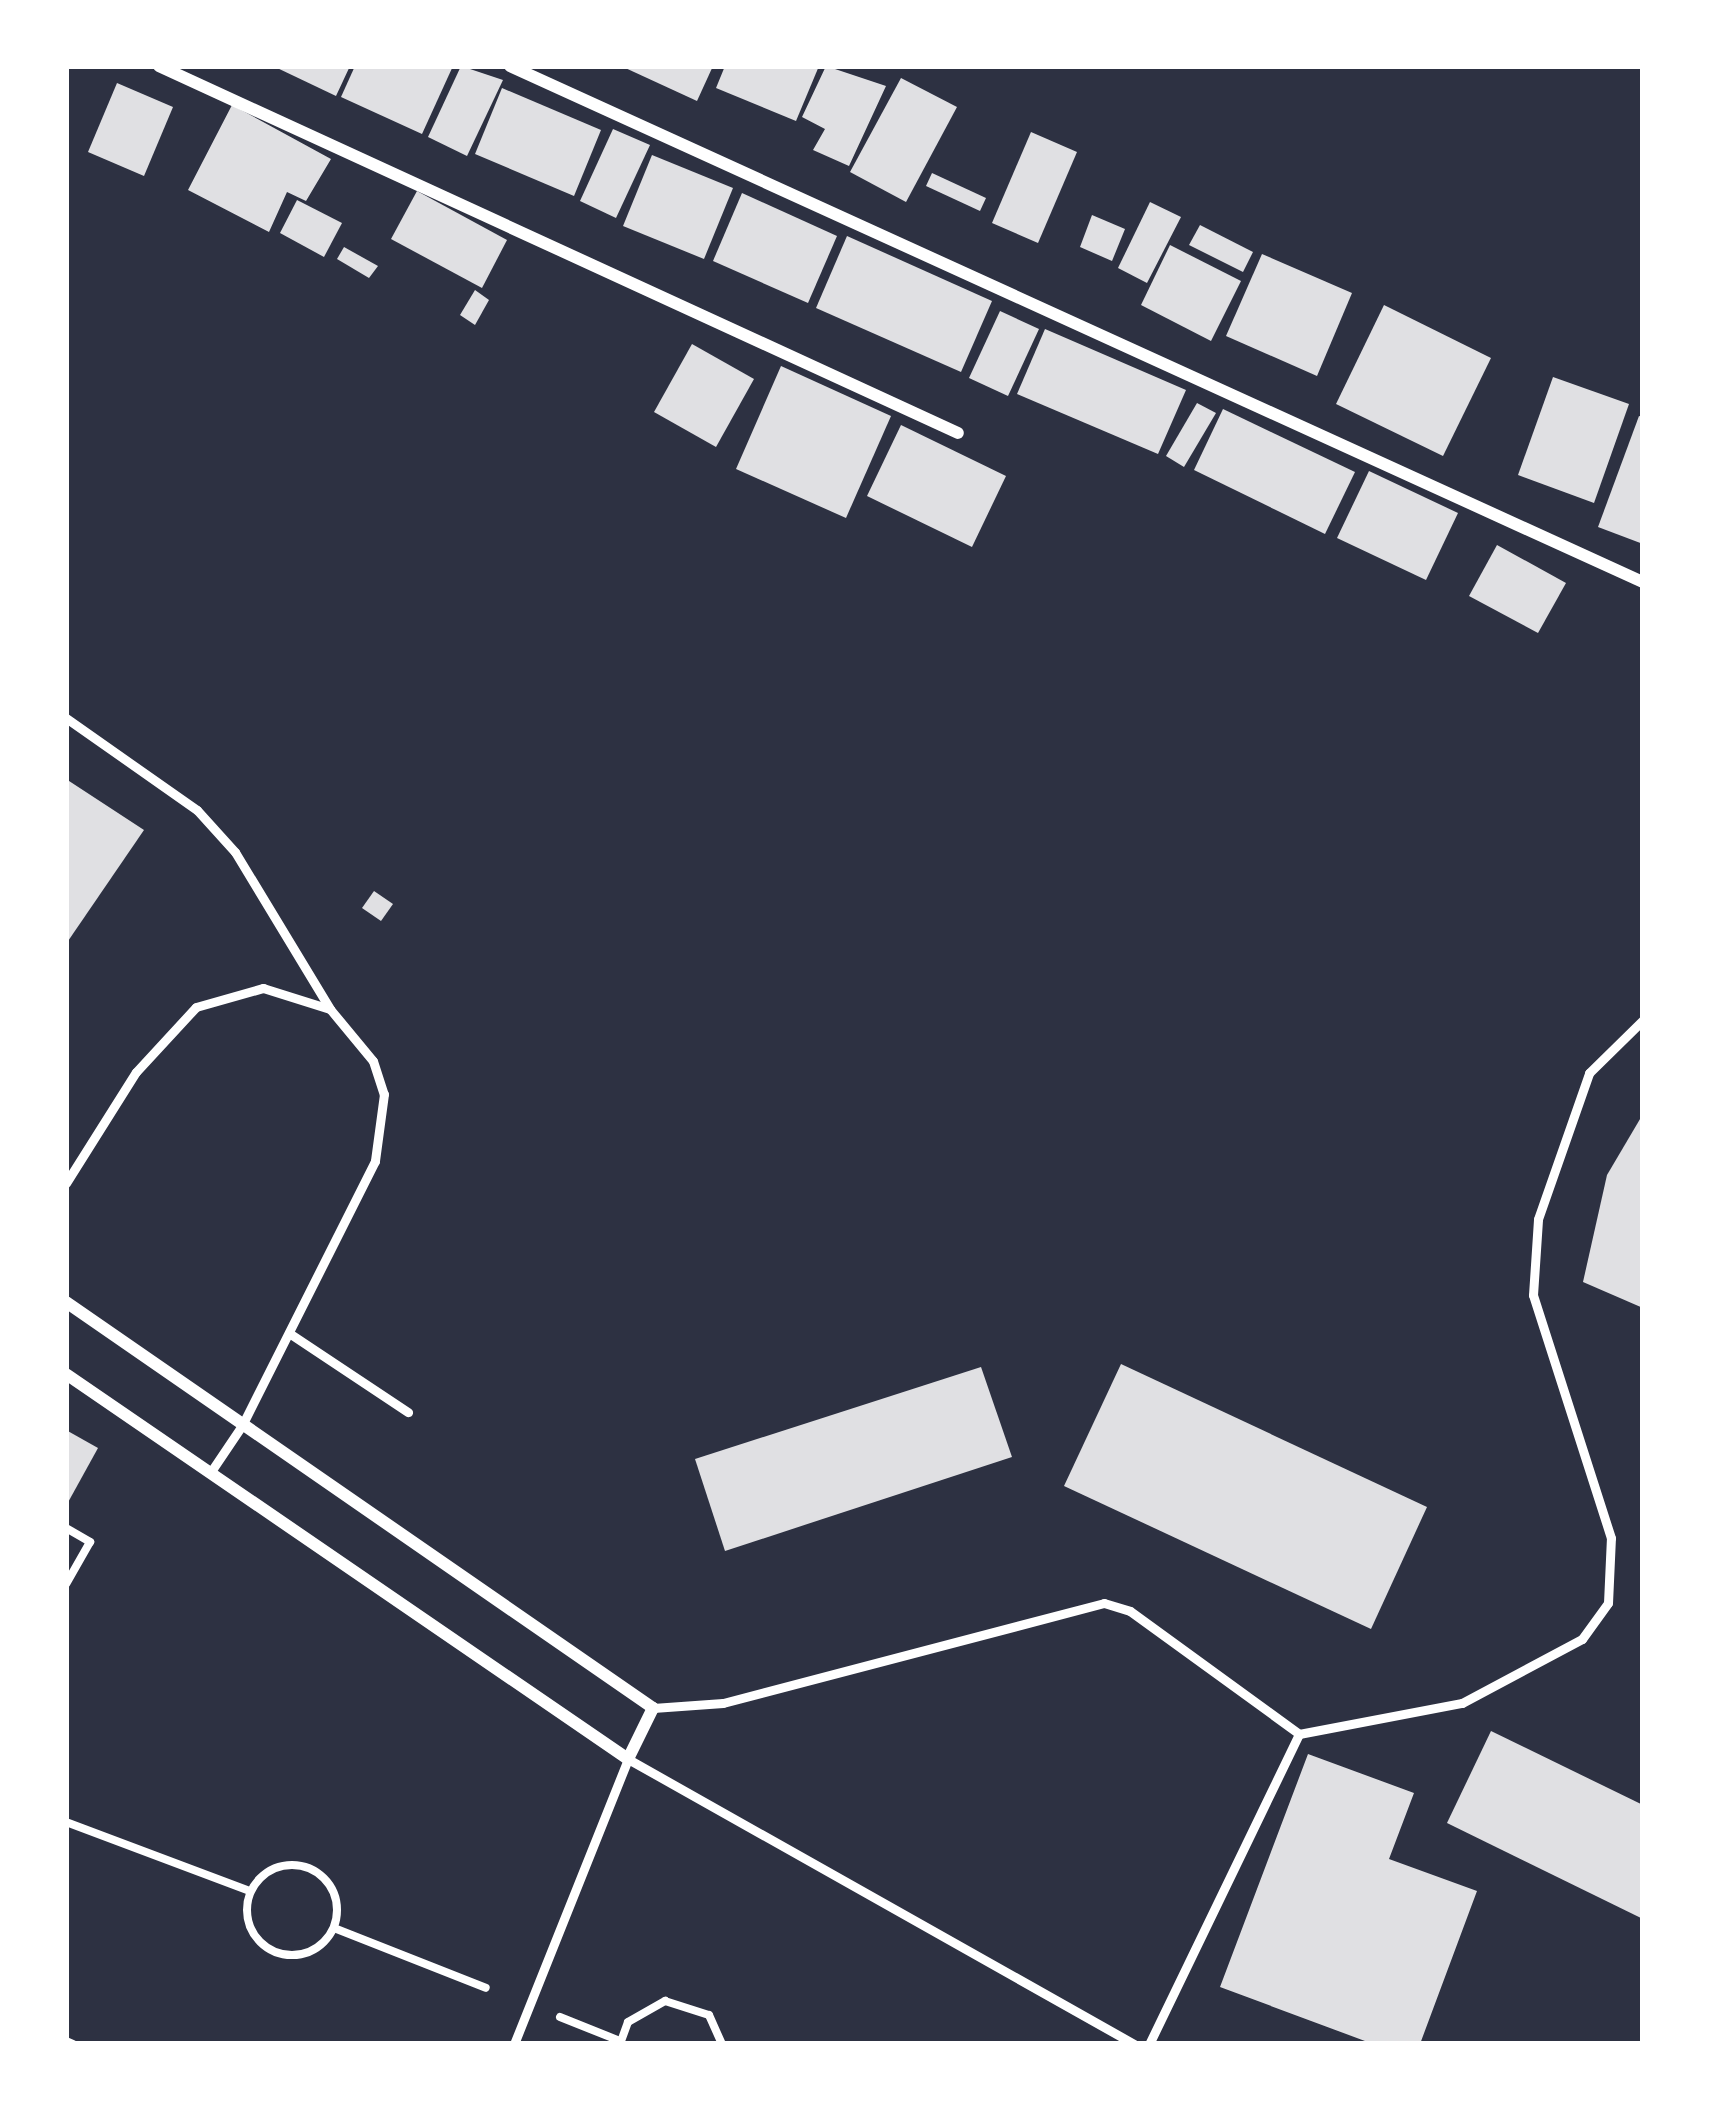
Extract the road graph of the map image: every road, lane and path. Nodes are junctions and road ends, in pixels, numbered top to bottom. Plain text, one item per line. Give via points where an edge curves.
1 (159, 66) edge
2 (510, 66) edge
3 (958, 433) dead end
4 (1643, 582) edge
5 (66, 718) edge
6 (329, 1009) junction
7 (1643, 1020) edge
8 (66, 1183) edge
9 (66, 1302) edge
10 (289, 1334) junction
11 (66, 1374) edge
12 (408, 1412) dead end
13 (243, 1424) junction
14 (209, 1473) junction
15 (66, 1528) edge
16 (66, 1584) edge
17 (653, 1708) junction
18 (1299, 1734) junction
19 (628, 1759) junction
20 (66, 1822) edge
21 (250, 1891) junction
22 (334, 1928) junction
23 (486, 1988) dead end
24 (556, 2016) dead end
25 (620, 2043) edge
26 (514, 2044) edge
27 (722, 2044) edge
28 (1134, 2044) edge
29 (1149, 2044) edge

1 - 3 street
2 - 4 street
5 - 6 lane via 197,810 235,852
6 - 8 lane via 262,988 196,1006 136,1072
6 - 10 lane via 373,1061 384,1128
7 - 18 lane via 1588,1073 1538,1219 1533,1295 1611,1538 1608,1604 1582,1639 1462,1703
9 - 13 street
10 - 12 lane
10 - 13 lane
11 - 14 street
13 - 14 lane
13 - 17 street
14 - 19 street
15 - 16 path via 91,1542
17 - 18 lane via 723,1702 1104,1603 1130,1611
17 - 19 street
18 - 29 lane
19 - 26 lane
19 - 28 lane
20 - 21 path
21 - 22 path via 252,1932 274,1952 316,1949
21 - 22 path via 268,1870 310,1868 338,1899
22 - 23 path
24 - 25 path
25 - 27 path via 645,2007 665,2001 709,2015

